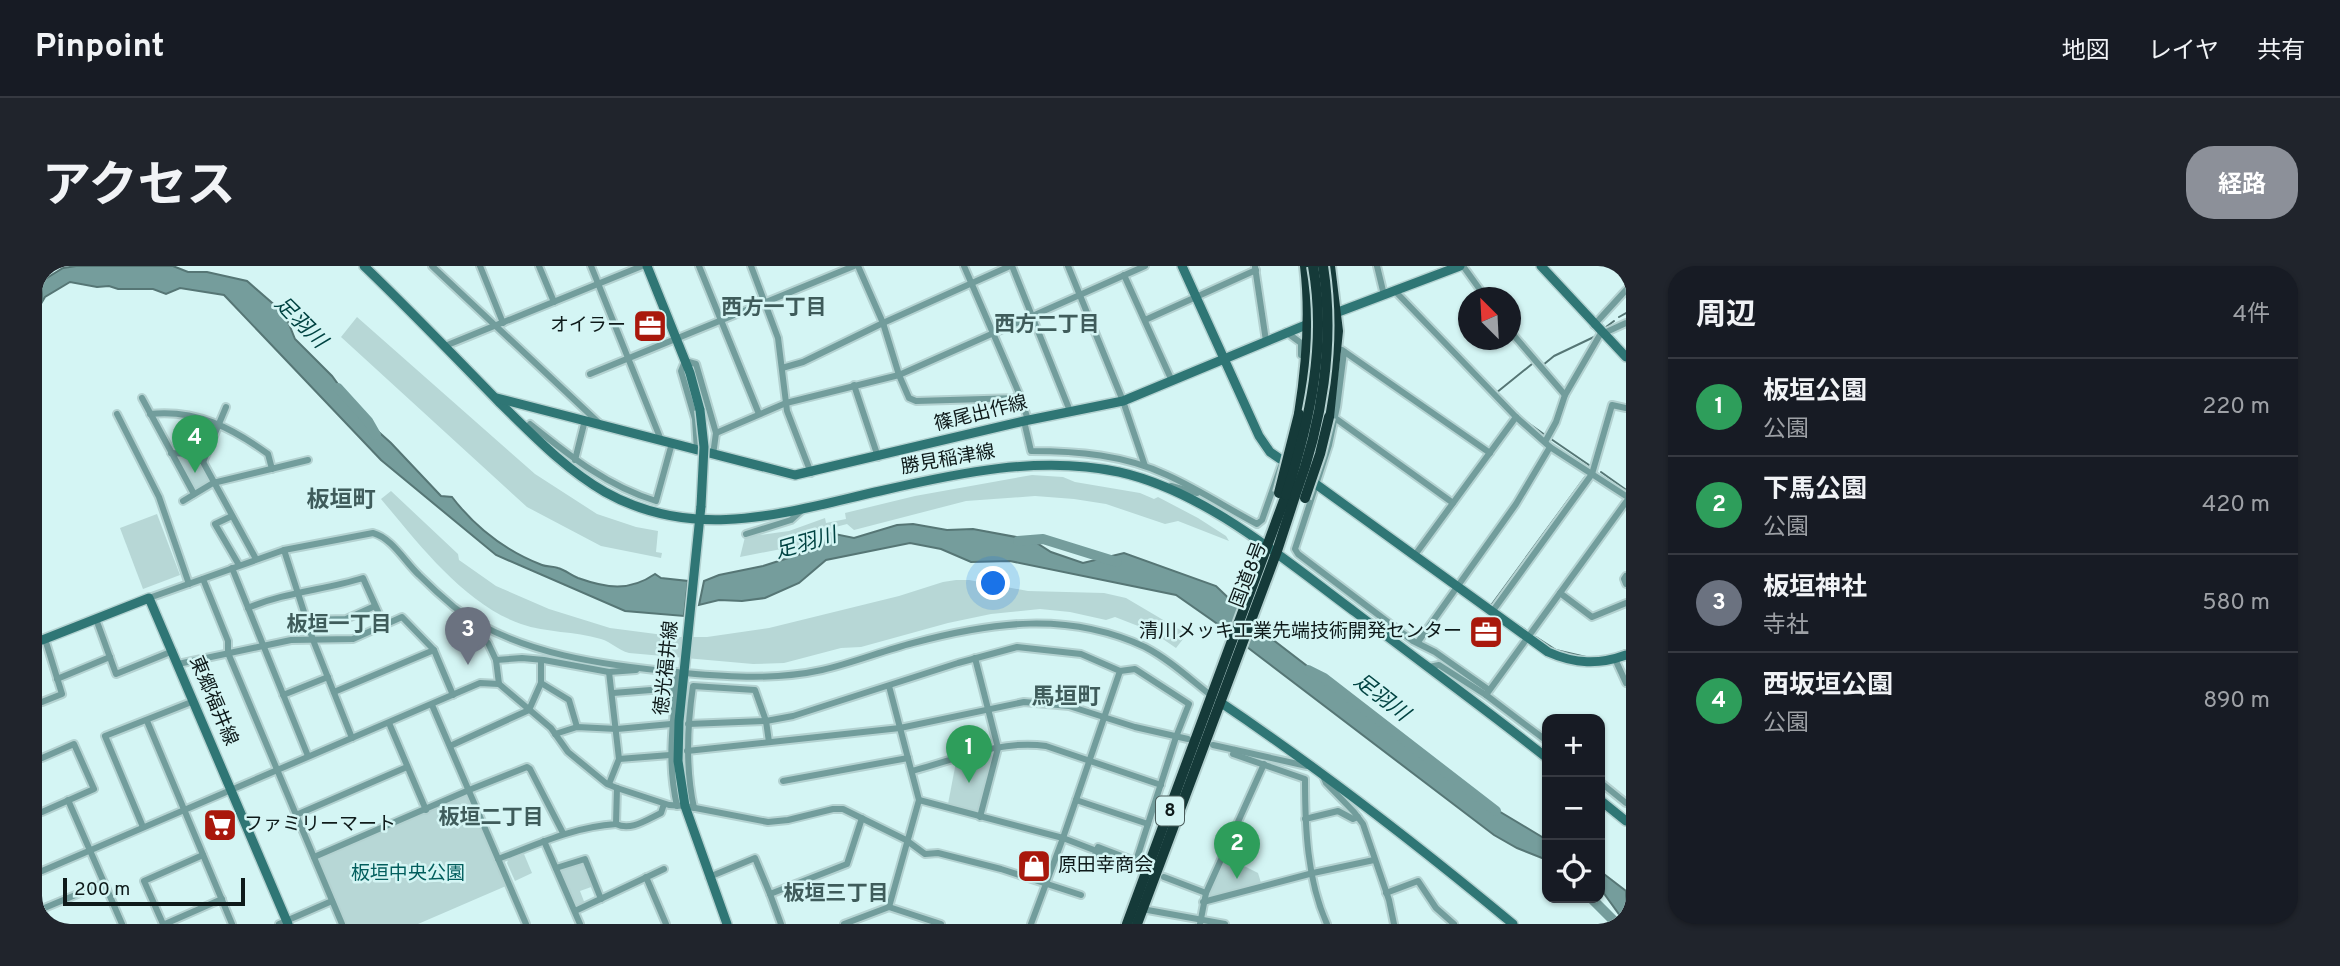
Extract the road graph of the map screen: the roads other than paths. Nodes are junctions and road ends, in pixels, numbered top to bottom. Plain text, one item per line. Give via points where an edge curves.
1 (432, 266) edge
2 (481, 266) edge
3 (539, 266) edge
4 (591, 266) edge
5 (642, 266) edge
6 (647, 266) edge
7 (699, 266) edge
8 (752, 266) edge
9 (856, 266) edge
10 (964, 266) edge
11 (1011, 266) edge
12 (1068, 266) edge
13 (1145, 266) edge
14 (1182, 266) edge
15 (1306, 266) edge
16 (1313, 266) edge
17 (1323, 266) edge
18 (1330, 266) edge
19 (1377, 266) edge
20 (1462, 266) edge
21 (1541, 266) edge
22 (368, 267) edge
23 (1255, 268) edge
24 (1124, 275) junction
25 (598, 284) junction
26 (971, 284) junction
27 (1478, 287) edge
28 (1626, 290) edge
29 (1395, 291) junction
30 (1080, 295) junction
31 (1384, 295) junction
32 (1196, 297) junction
33 (554, 302) junction
34 (765, 302) junction
35 (1336, 313) junction
36 (1032, 316) junction
37 (721, 320) junction
38 (1145, 320) junction
39 (883, 323) junction
40 (1309, 323) junction
41 (1626, 323) edge
42 (500, 324) junction
43 (1599, 331) junction
44 (1286, 332) junction
45 (993, 334) junction
46 (677, 338) junction
47 (1266, 341) junction
48 (1521, 344) edge
49 (445, 346) junction
50 (1341, 350) junction
51 (629, 357) junction
52 (1626, 357) edge
53 (1224, 359) junction
54 (685, 361) junction
55 (782, 368) junction
56 (590, 373) dead end
57 (899, 375) junction
58 (1172, 381) junction
59 (854, 385) junction
60 (1565, 395) junction
61 (142, 397) dead end
62 (495, 397) junction
63 (1021, 398) junction
64 (1123, 401) junction
65 (786, 403) junction
66 (226, 407) dead end
67 (1626, 408) edge
68 (1070, 411) junction
69 (117, 414) dead end
70 (150, 414) junction
71 (759, 414) junction
72 (1516, 417) junction
73 (1332, 418) junction
74 (585, 420) junction
75 (1026, 420) junction
76 (599, 423) junction
77 (220, 425) junction
78 (526, 428) junction
79 (716, 433) junction
80 (661, 440) junction
81 (673, 443) junction
82 (1548, 444) junction
83 (697, 451) junction
84 (171, 453) junction
85 (1490, 453) junction
86 (713, 455) junction
87 (878, 457) junction
88 (308, 460) dead end
89 (575, 460) junction
90 (1282, 461) junction
91 (203, 462) junction
92 (1145, 466) junction
93 (272, 469) junction
94 (811, 473) junction
95 (1592, 474) junction
96 (1150, 482) junction
97 (213, 483) junction
98 (1318, 485) junction
99 (194, 494) junction
100 (1203, 494) junction
101 (1292, 495) junction
102 (1626, 495) edge
103 (183, 501) dead end
104 (1626, 502) edge
105 (1453, 503) junction
106 (801, 511) junction
107 (232, 516) junction
108 (1282, 521) junction
109 (699, 523) junction
110 (746, 534) dead end
111 (284, 550) junction
112 (1271, 552) junction
113 (1415, 555) junction
114 (257, 559) junction
115 (235, 567) junction
116 (1626, 576) edge
117 (203, 579) junction
118 (189, 584) junction
119 (1626, 584) edge
120 (1455, 587) junction
121 (1560, 593) junction
122 (297, 594) junction
123 (149, 598) junction
124 (1626, 603) edge
125 (376, 606) junction
126 (455, 607) junction
127 (248, 608) junction
128 (1492, 612) junction
129 (96, 620) junction
130 (306, 621) junction
131 (384, 625) junction
132 (1527, 638) junction
133 (44, 640) edge
134 (313, 640) junction
135 (1418, 642) junction
136 (264, 646) junction
137 (434, 650) junction
138 (173, 651) junction
139 (228, 653) junction
140 (1626, 655) edge
141 (110, 657) junction
142 (975, 658) junction
143 (1615, 659) junction
144 (496, 660) junction
145 (541, 660) junction
146 (178, 664) junction
147 (643, 667) junction
148 (1429, 667) junction
149 (1120, 671) junction
150 (610, 672) junction
151 (682, 673) junction
152 (328, 677) junction
153 (57, 679) junction
154 (541, 683) junction
155 (499, 684) junction
156 (1626, 684) edge
157 (889, 686) junction
158 (676, 688) junction
159 (334, 692) junction
160 (1487, 692) junction
161 (613, 694) junction
162 (284, 695) junction
163 (453, 695) junction
164 (1216, 700) junction
165 (194, 701) junction
166 (42, 702) edge
167 (432, 705) junction
168 (988, 709) junction
169 (528, 710) junction
170 (1104, 717) junction
171 (147, 721) junction
172 (766, 721) junction
173 (389, 723) junction
174 (671, 724) junction
175 (688, 724) junction
176 (578, 727) junction
177 (900, 728) junction
178 (617, 729) junction
179 (555, 734) junction
180 (1176, 737) junction
181 (1542, 737) edge
182 (352, 738) junction
183 (1188, 739) dead end
184 (769, 742) junction
185 (1213, 745) dead end
186 (450, 746) junction
187 (998, 748) junction
188 (1235, 750) junction
189 (687, 751) junction
190 (670, 754) junction
191 (1542, 754) edge
192 (308, 756) junction
193 (42, 758) edge
194 (908, 758) junction
195 (619, 759) junction
196 (1089, 761) junction
197 (1264, 764) junction
198 (407, 767) junction
199 (1312, 767) junction
200 (278, 769) junction
201 (912, 771) junction
202 (1322, 774) junction
203 (783, 781) dead end
204 (609, 785) junction
205 (1161, 785) junction
206 (1605, 786) edge
207 (617, 788) junction
208 (231, 790) junction
209 (469, 790) junction
210 (68, 800) junction
211 (919, 800) junction
212 (1076, 800) junction
213 (1626, 803) edge
214 (664, 804) junction
215 (1605, 804) edge
216 (685, 807) junction
217 (184, 810) junction
218 (426, 810) junction
219 (42, 812) edge
220 (296, 815) junction
221 (862, 817) junction
222 (980, 817) junction
223 (1358, 817) junction
224 (1305, 819) junction
225 (1626, 821) edge
226 (616, 824) junction
227 (1148, 824) junction
228 (143, 827) junction
229 (563, 833) junction
230 (1063, 838) junction
231 (906, 840) junction
232 (544, 841) junction
233 (90, 850) junction
234 (1096, 851) junction
235 (203, 855) junction
236 (314, 857) junction
237 (498, 859) junction
238 (1374, 860) junction
239 (1138, 867) dead end
240 (556, 868) junction
241 (663, 869) dead end
242 (1129, 869) dead end
243 (42, 871) edge
244 (1313, 873) junction
245 (646, 877) junction
246 (709, 877) junction
247 (1164, 877) dead end
248 (104, 883) junction
249 (1046, 883) junction
250 (1206, 893) junction
251 (1386, 893) junction
252 (770, 894) junction
253 (1080, 895) dead end
254 (222, 899) junction
255 (601, 899) junction
256 (332, 901) junction
257 (1203, 902) junction
258 (889, 907) junction
259 (42, 909) edge
260 (1143, 909) junction
261 (575, 911) junction
262 (916, 916) junction
263 (180, 921) edge
264 (1200, 921) edge
265 (284, 923) edge
266 (122, 924) edge
267 (164, 924) edge
268 (232, 924) edge
269 (342, 924) edge
270 (526, 924) edge
271 (580, 924) edge
272 (666, 924) edge
273 (727, 924) edge
274 (781, 924) edge
275 (844, 924) edge
276 (913, 924) edge
277 (941, 924) edge
278 (1031, 924) edge
279 (1127, 924) edge
280 (1137, 924) edge
281 (1225, 924) edge
282 (1327, 924) edge
283 (1394, 924) edge
284 (1454, 924) edge
285 (1513, 924) edge

1 - 42 street
2 - 42 street
3 - 33 street
4 - 25 street
5 - 25 street
6 - 46 main road, 徳光福井線
7 - 37 street
8 - 34 street
9 - 34 street
9 - 39 street
10 - 26 street
11 - 26 street
11 - 36 street
12 - 30 street
13 - 24 street
14 - 32 main road
15 - 40 highway
16 - 101 highway, 国道8号 / 8, bridge via 1317,343 1313,387
17 - 101 highway, 国道8号 / 8, bridge via 1323,390 1312,446
18 - 35 highway
19 - 31 street
20 - 27 street
20 - 29 main road, 篠尾出作線
21 - 43 main road
22 - 49 main road, 勝見稲津線
23 - 32 street
23 - 47 street
24 - 30 street
24 - 38 street
25 - 33 street
25 - 51 street
26 - 39 street
26 - 45 street
28 - 43 street
29 - 31 main road, 篠尾出作線
29 - 72 street
30 - 36 street
30 - 64 street
31 - 35 main road, 篠尾出作線
32 - 38 street
32 - 53 main road
33 - 42 street
34 - 37 street
34 - 55 street via 778,338
35 - 40 main road, 篠尾出作線
35 - 50 highway, 8
36 - 45 street
36 - 68 street
37 - 46 street
37 - 71 street
38 - 58 street
39 - 55 street
39 - 57 street
40 - 44 main road, 篠尾出作線
40 - 101 highway, bridge
41 - 43 street
42 - 49 street
42 - 76 street
43 - 52 main road
43 - 60 street
44 - 47 main road, 篠尾出作線
44 - 90 street via 1302,349 1295,410
45 - 57 street
45 - 63 street
46 - 51 street
46 - 54 main road, 徳光福井線
47 - 53 main road, 篠尾出作線
48 - 60 street
49 - 62 main road, 勝見稲津線
50 - 73 highway, 8
50 - 85 street
51 - 56 street
51 - 80 street
53 - 58 main road, 篠尾出作線
53 - 90 main road via 1263,444
54 - 79 street via 696,364
54 - 83 street via 681,371 692,404
54 - 109 main road, 徳光福井線, bridge via 700,410 704,447
55 - 65 street
57 - 59 street
57 - 63 street via 909,398 916,401
58 - 64 main road, 篠尾出作線
59 - 65 street
59 - 87 street
60 - 82 street
61 - 70 street
62 - 74 main road, 篠尾出作線
62 - 78 main road, 勝見稲津線
63 - 75 street
64 - 68 main road, 篠尾出作線
64 - 92 street
65 - 71 street
65 - 94 street
66 - 77 street
67 - 95 street via 1612,405
68 - 75 main road, 篠尾出作線
69 - 118 street via 159,497
70 - 77 street via 184,413
70 - 84 street
71 - 79 street
72 - 82 street
72 - 85 street
73 - 98 street
73 - 101 highway, 8, bridge via 1320,454
73 - 105 street
74 - 76 main road, 篠尾出作線
74 - 89 street
75 - 87 main road, 篠尾出作線
75 - 92 street via 1031,452 1104,456
76 - 80 main road, 篠尾出作線
77 - 91 street
77 - 93 street via 268,454
78 - 89 street via 530,424
78 - 109 main road, 勝見稲津線 via 577,474 606,492
79 - 86 street
80 - 81 main road, 篠尾出作線
81 - 83 main road, 篠尾出作線
81 - 89 street via 656,501 603,479
82 - 95 street
82 - 120 street via 1516,504
83 - 86 main road, 篠尾出作線
84 - 91 street via 190,454
84 - 99 street
85 - 105 street
86 - 94 main road, 篠尾出作線 via 786,474
87 - 94 main road, 篠尾出作線
88 - 93 street
90 - 98 main road
90 - 100 street via 1257,524
91 - 97 street
92 - 100 street
93 - 97 street
95 - 102 street
95 - 128 street
96 - 100 street
96 - 106 main road, 勝見稲津線 via 1073,466 1004,468
96 - 112 main road, 勝見稲津線 via 1205,508
97 - 99 street
97 - 107 street
98 - 113 main road
98 - 135 street via 1295,549 1298,554
99 - 103 street
101 - 108 highway, 国道8号 / 8
101 - 108 highway
104 - 121 street
105 - 113 street
106 - 109 main road, 勝見稲津線
106 - 110 street via 791,520
107 - 114 street
107 - 115 street via 215,524
108 - 112 highway, 国道8号 / 8
109 - 151 main road, 徳光福井線
111 - 114 street
111 - 122 street
111 - 126 street via 373,533 382,536
112 - 148 main road, 勝見稲津線
112 - 164 highway, 国道8号 / 8
113 - 120 main road
114 - 115 street
115 - 117 street
115 - 127 street
116 - 119 street
117 - 118 street
117 - 139 street via 228,641
118 - 123 street
120 - 128 main road
120 - 135 street
121 - 124 street via 1592,617
121 - 132 street
122 - 125 street via 363,578
122 - 127 street
122 - 130 street
123 - 129 main road
123 - 138 main road, 東郷福井線
125 - 130 street via 346,619
125 - 131 street
126 - 144 street via 488,643
126 - 147 street via 521,644
127 - 136 street
128 - 132 main road
129 - 133 main road
129 - 141 street
130 - 134 street
131 - 134 street via 353,639
131 - 137 street via 402,617
132 - 143 main road via 1568,660
132 - 160 street
133 - 153 street
134 - 136 street
134 - 152 street
135 - 160 street
136 - 139 street
136 - 162 street
137 - 159 street
137 - 163 street
138 - 141 street via 116,674
138 - 146 main road, 東郷福井線
139 - 146 street
139 - 200 street
140 - 143 main road
141 - 153 street
142 - 149 street via 1017,647 1081,654
142 - 157 street
142 - 168 street
143 - 156 street
144 - 145 street
144 - 155 street
145 - 150 street
145 - 154 street
146 - 165 main road, 東郷福井線
147 - 150 street
147 - 151 street
148 - 160 street via 1439,664
148 - 191 main road, 勝見稲津線
149 - 170 street
149 - 180 street via 1135,669 1189,704
150 - 161 street
151 - 158 street
151 - 164 street via 792,675 981,628 1056,623 1144,647
151 - 216 main road, 徳光福井線 via 678,761
152 - 159 street
152 - 162 street
153 - 166 street via 62,694
154 - 169 street
154 - 176 street via 569,700
155 - 163 street via 480,683
155 - 169 street
157 - 172 street
157 - 177 street
158 - 161 street
158 - 174 street
159 - 182 street
160 - 181 street
161 - 178 street
162 - 192 street
163 - 167 street
164 - 199 main road
164 - 260 highway, 国道8号 / 8
164 - 279 highway, 国道8号 / 8
165 - 171 street
165 - 208 main road, 東郷福井線
167 - 173 street
167 - 186 street
168 - 170 street via 1044,702
168 - 177 street
168 - 187 street
169 - 179 street
169 - 186 street
170 - 180 street
170 - 196 street
171 - 217 street
171 - 228 street via 105,736
172 - 175 street
172 - 175 street via 755,690 693,686
172 - 184 street
173 - 182 street
173 - 198 street
174 - 178 street
174 - 190 street
175 - 189 street
176 - 178 street
176 - 179 street
177 - 184 street
177 - 194 street
178 - 195 street
179 - 204 street via 568,752
180 - 183 street
180 - 205 street
182 - 192 street
184 - 189 street
185 - 188 street
186 - 209 street
187 - 196 street via 1032,744
187 - 201 street
187 - 222 street
188 - 197 street via 1233,754
188 - 199 street
189 - 216 street
190 - 195 street
190 - 216 street
192 - 200 street
193 - 210 street via 74,744 94,789
194 - 201 street
194 - 203 street
195 - 204 street
196 - 205 street
196 - 212 street
197 - 224 street via 1305,779
197 - 250 street
198 - 218 street
198 - 220 street
199 - 202 main road
200 - 208 street
200 - 220 street
201 - 211 street
202 - 223 street
202 - 285 main road
204 - 207 street
205 - 227 street
206 - 213 street
207 - 214 street
207 - 226 street
208 - 217 street
208 - 265 main road, 東郷福井線
209 - 218 street
209 - 229 street via 527,767
209 - 237 street
210 - 219 street
210 - 233 street
211 - 222 street
211 - 231 street
212 - 227 street
212 - 230 street
214 - 216 street
214 - 226 street via 661,813 632,826
215 - 225 main road
216 - 221 street via 768,822 833,809
216 - 246 main road, 徳光福井線
217 - 228 street
217 - 235 street
218 - 236 street
220 - 236 street
221 - 231 street
221 - 252 street via 847,864
222 - 230 street
223 - 224 street via 1338,811
223 - 238 street
224 - 244 street
226 - 229 street
227 - 234 street via 1137,858 1098,847
228 - 233 street
229 - 232 street
230 - 234 street
230 - 249 street
231 - 249 street via 925,854 938,853
231 - 258 street
232 - 237 street
232 - 240 street
233 - 243 street
233 - 248 street
234 - 239 street
234 - 242 street via 1095,855
235 - 254 street
235 - 267 street via 144,881
236 - 256 street
237 - 270 street
238 - 244 street
238 - 251 street
240 - 255 street via 584,859
240 - 261 street
241 - 245 street
244 - 257 street
244 - 282 street via 1317,902
245 - 255 street
245 - 272 street
246 - 252 street via 755,858
246 - 273 main road, 徳光福井線
247 - 250 street
248 - 259 street
248 - 266 street
249 - 253 street
249 - 278 street
250 - 257 street
251 - 283 street
251 - 284 street via 1418,881 1436,908
252 - 274 street
254 - 263 street
254 - 268 street
255 - 261 street
256 - 265 street
256 - 269 street
257 - 264 street
258 - 262 street
258 - 275 street
260 - 264 street
260 - 280 highway, 国道8号 / 8
261 - 271 street
262 - 276 street
262 - 277 street
263 - 267 street
264 - 281 street

